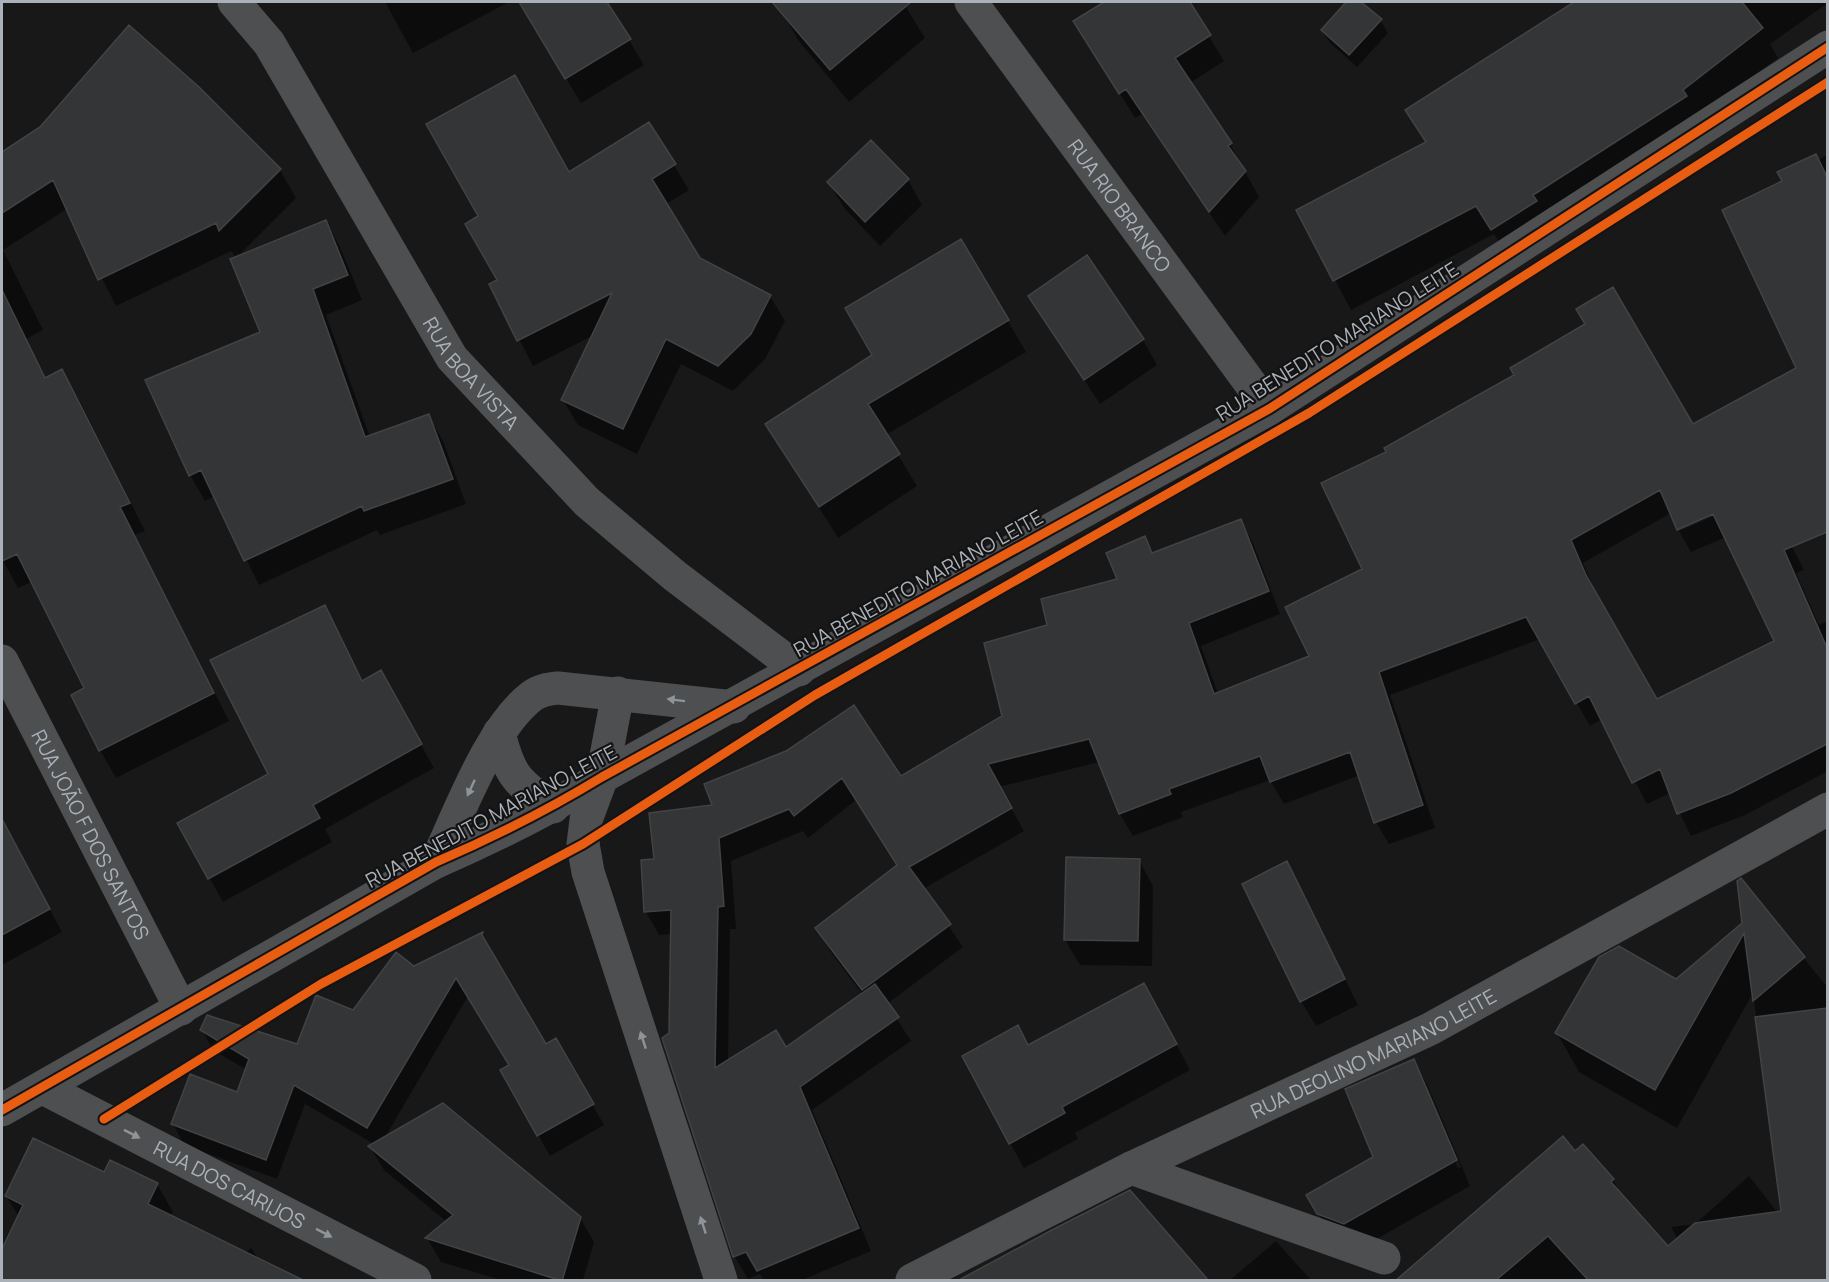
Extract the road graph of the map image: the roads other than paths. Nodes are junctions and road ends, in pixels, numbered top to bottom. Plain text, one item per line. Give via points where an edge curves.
1 (234, 2) edge
2 (971, 2) edge
3 (1827, 47) edge
4 (1269, 409) junction
5 (2, 661) edge
6 (799, 670) junction
7 (618, 693) junction
8 (734, 707) junction
9 (500, 733) junction
10 (602, 777) junction
11 (553, 807) junction
12 (1827, 808) edge
13 (436, 862) junction
14 (181, 1009) junction
15 (43, 1088) junction
16 (2, 1110) edge
17 (1131, 1168) junction
18 (1384, 1258) dead end
19 (415, 1281) edge
20 (721, 1281) edge
21 (912, 1281) edge

1 - 6 street, RUA BOA VISTA via 269,42 452,358 587,502 675,576
2 - 4 street, RUA RIO BRANCO
3 - 4 street, RUA BENEDITO MARIANO LEITE
4 - 6 street, RUA BENEDITO MARIANO LEITE
5 - 14 street, RUA JOÃO F DOS SANTOS
6 - 8 street, RUA BENEDITO MARIANO LEITE
8 -> 7 street, RUA BENEDITO MARIANO LEITE
7 - 9 street, RUA BENEDITO MARIANO LEITE via 542,690
7 - 10 street
8 - 10 street, RUA BENEDITO MARIANO LEITE
9 - 11 street via 507,765 521,785
9 -> 13 street, RUA BENEDITO MARIANO LEITE
10 - 11 street, RUA BENEDITO MARIANO LEITE
20 -> 10 street via 588,872 583,844 586,820
11 - 13 street, RUA BENEDITO MARIANO LEITE
12 - 17 street, RUA DEOLINO MARIANO LEITE via 1430,1029
13 - 14 street, RUA BENEDITO MARIANO LEITE
14 - 15 street, RUA BENEDITO MARIANO LEITE
15 - 16 street, RUA BENEDITO MARIANO LEITE
15 -> 19 street, RUA DOS CARIJOS
17 - 18 street
17 - 21 street, RUA DEOLINO MARIANO LEITE

